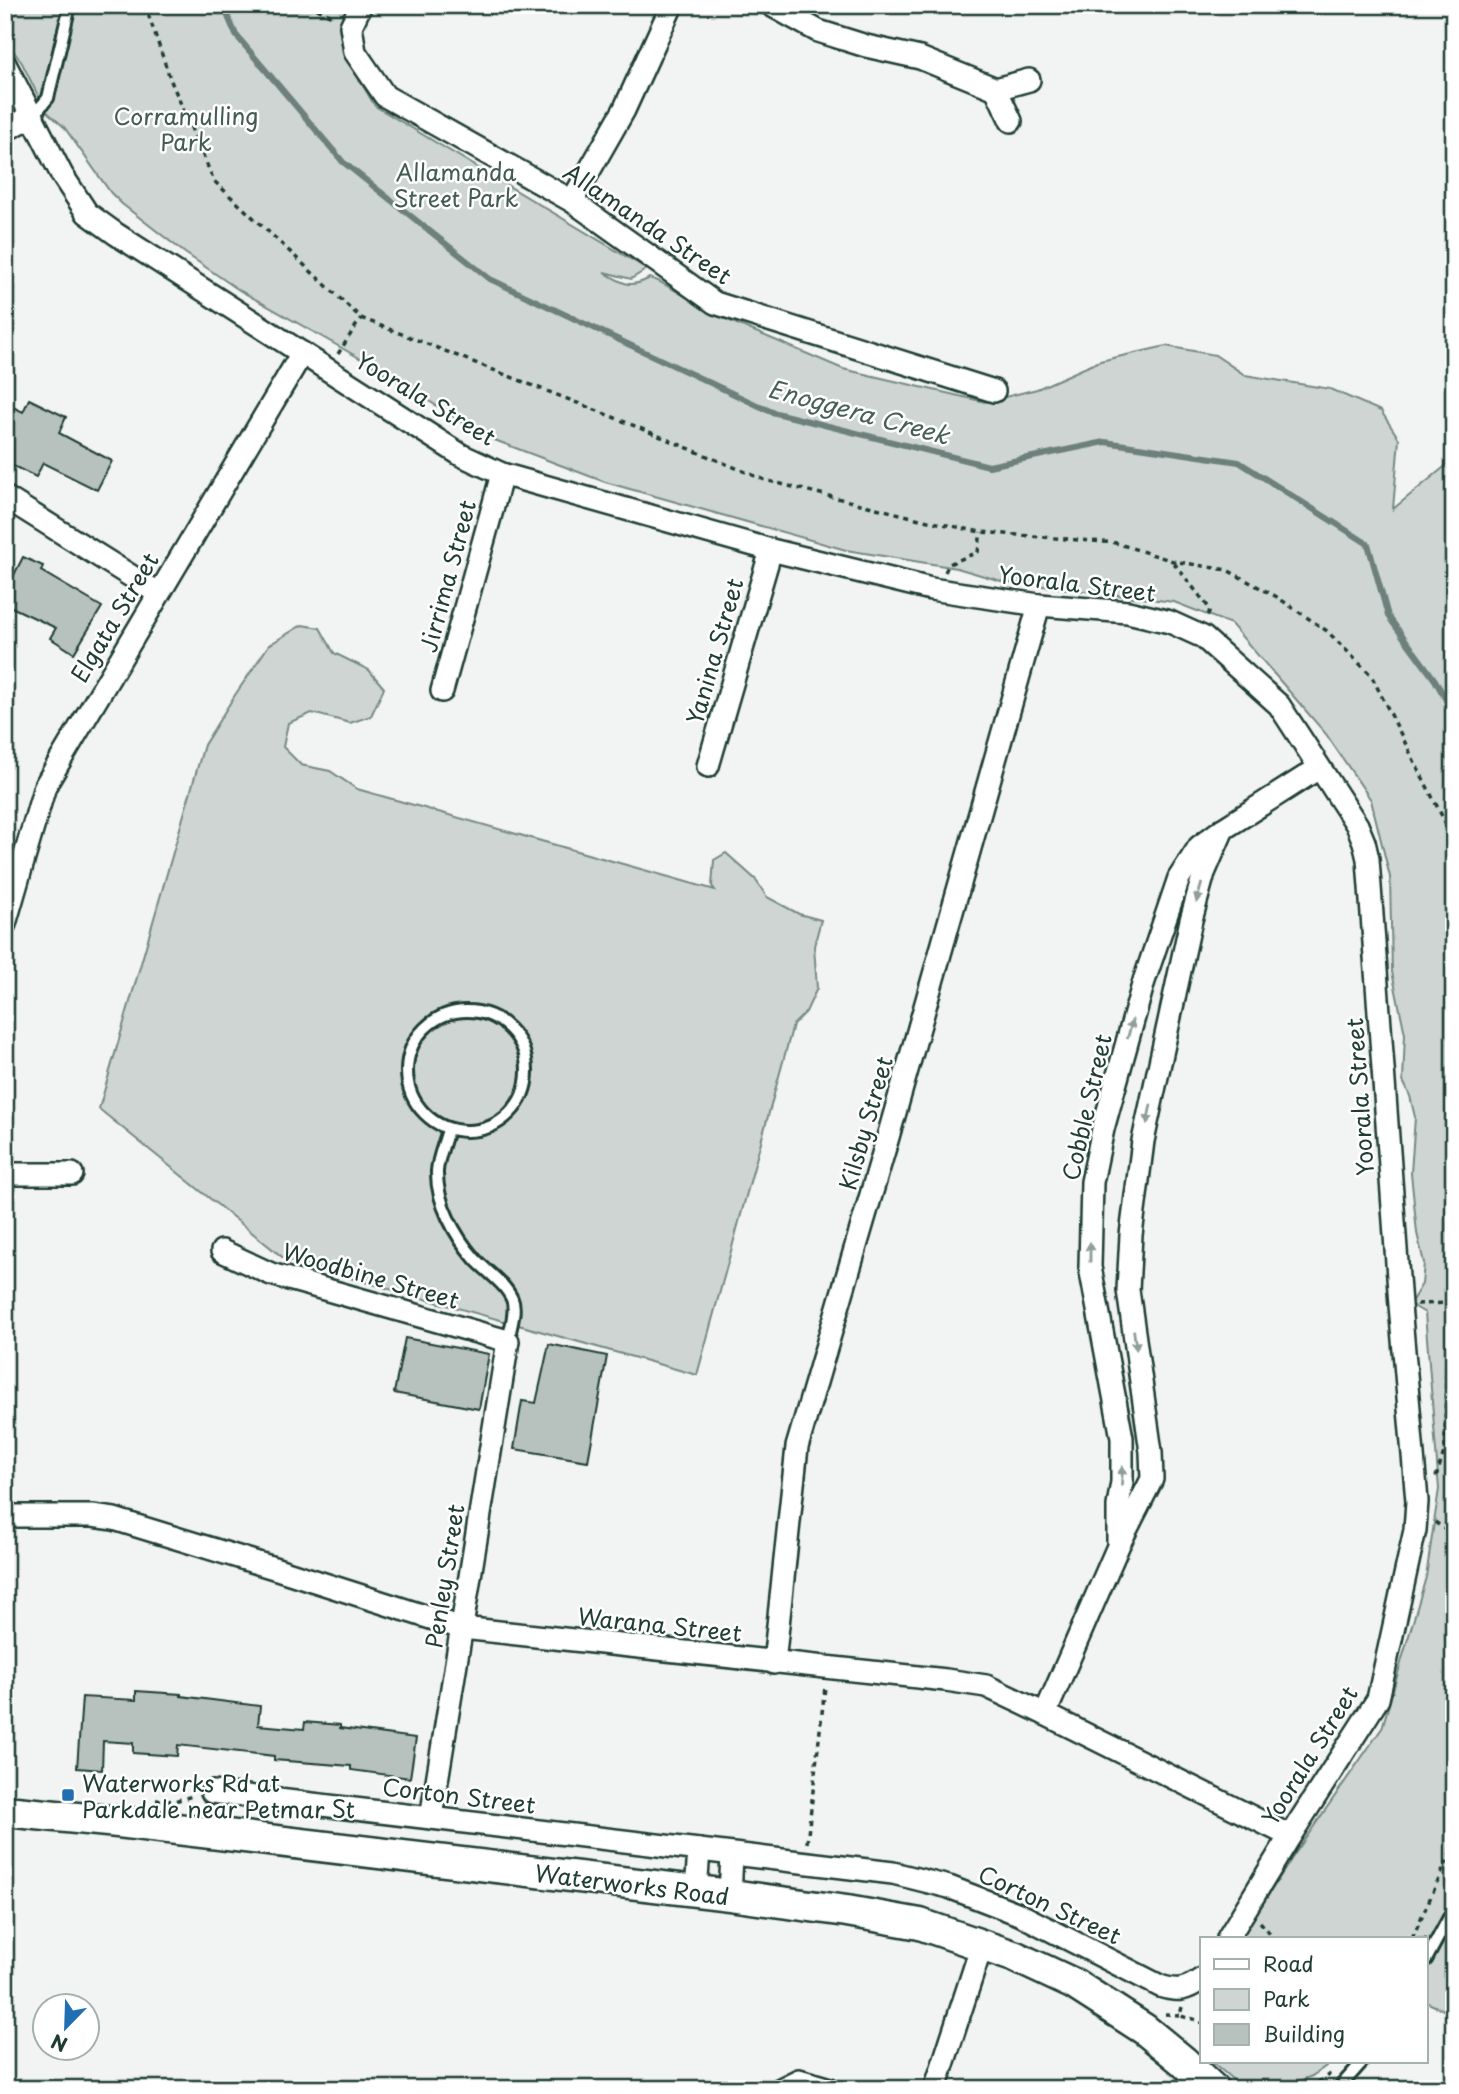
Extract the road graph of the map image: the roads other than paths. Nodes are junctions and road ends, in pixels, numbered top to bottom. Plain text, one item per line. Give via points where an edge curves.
1 (70, 5) edge
2 (361, 5) edge
3 (672, 5) edge
4 (771, 5) edge
5 (5, 64) edge
6 (1029, 80) dead end
7 (996, 89) junction
8 (33, 116) junction
9 (1011, 121) dead end
10 (5, 130) edge
11 (572, 201) junction
12 (302, 353) junction
13 (994, 391) dead end
14 (502, 474) junction
15 (5, 497) edge
16 (771, 550) junction
17 (159, 593) junction
18 (1039, 605) junction
19 (442, 691) dead end
20 (708, 766) dead end
21 (1319, 768) junction
22 (1223, 829) junction
23 (5, 923) edge
24 (448, 1129) junction
25 (5, 1174) edge
26 (72, 1174) dead end
27 (222, 1251) dead end
28 (508, 1341) junction
29 (5, 1516) edge
30 (1119, 1544) junction
31 (462, 1629) junction
32 (774, 1663) junction
33 (1045, 1714) junction
34 (212, 1792) road end
35 (5, 1811) edge
36 (431, 1818) junction
37 (1290, 1836) junction
38 (699, 1850) junction
39 (732, 1855) junction
40 (696, 1892) junction
41 (730, 1895) junction
42 (1454, 1908) edge
43 (1229, 1937) edge
44 (982, 1945) junction
45 (1428, 1956) edge
46 (1200, 1980) edge
47 (1362, 2062) edge
48 (780, 2089) edge
49 (830, 2089) edge
50 (935, 2089) edge
51 (1213, 2089) edge
52 (1338, 2089) edge

1 - 8 lane via 48,98
2 - 11 street, Allamanda Street via 351,26 355,52 385,96
3 - 11 street via 624,110
4 - 7 street via 818,31 920,58
5 - 8 street, Yoorala Street
6 - 7 street
7 - 9 street
8 - 10 street
8 - 12 street, Yoorala Street via 87,213
11 - 13 street, Allamanda Street via 715,303
12 - 14 street, Yoorala Street via 461,455
12 - 17 street, Elgata Street
14 - 16 street, Yoorala Street
14 - 19 street, Jirrima Street
15 - 17 street
16 - 18 street, Yoorala Street via 934,590
16 - 20 street, Yanina Street
17 - 23 street, Elgata Street via 45,786
18 - 21 street, Yoorala Street via 1128,612 1170,622 1203,638 1279,705
18 - 32 street, Kilsby Street via 797,1447
21 - 22 street, Cobble Street
21 - 37 street, Yoorala Street via 1357,825 1368,859 1417,1501 1415,1530 1378,1699
22 -> 30 street, Cobble Street via 1191,920 1143,1140 1128,1290 1152,1479
30 -> 22 street, Cobble Street via 1122,1438 1090,1268 1092,1182 1144,981 1179,878 1199,847
24 - 24 lane via 416,1104 408,1084 409,1054 424,1027 441,1015 482,1011 500,1019 524,1049 526,1087 518,1105 504,1119 468,1132
24 - 28 lane via 437,1169 440,1193 462,1242 512,1298
25 - 26 street
27 - 28 street, Woodbine Street via 271,1275
28 - 31 street, Penley Street
29 - 31 street, Warana Street via 114,1519
30 - 33 street, Cobble Street
31 - 32 street, Warana Street
31 - 36 street, Penley Street
32 - 33 street, Warana Street via 986,1686
33 - 37 street, Warana Street
34 - 36 street, Corton Street
35 - 40 main road, Waterworks Road
36 - 38 street, Corton Street
37 - 43 street, Yoorala Street
38 - 39 street, Corton Street
38 - 40 street
39 - 41 street
39 - 46 street, Corton Street via 893,1873 949,1887 1019,1914 1179,1995
40 - 41 main road, Waterworks Road
41 - 44 main road, Waterworks Road via 920,1924
42 - 45 lane
44 - 50 street
44 - 51 main road, Waterworks Road via 1046,1970 1101,2000 1164,2044
47 - 52 lane
48 - 49 street via 799,2080

